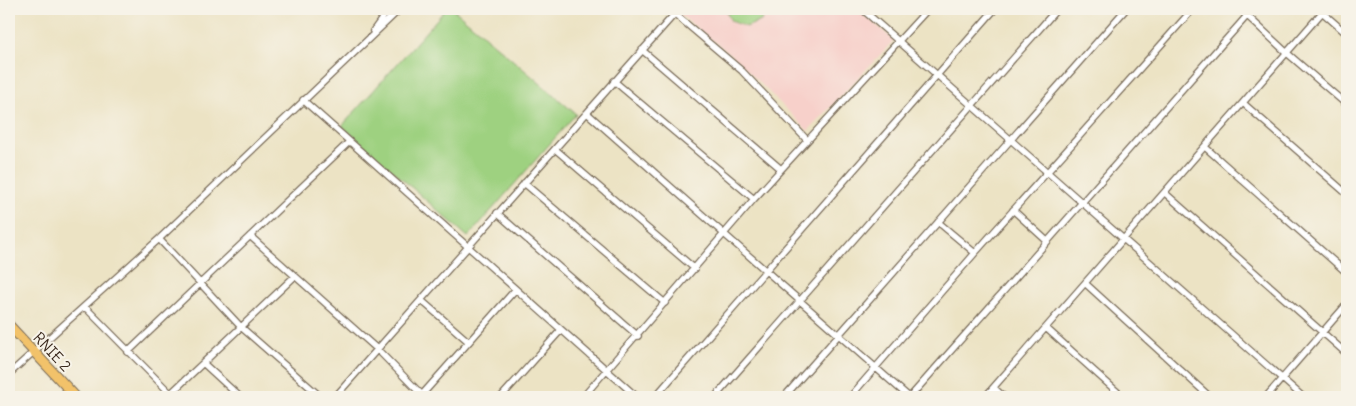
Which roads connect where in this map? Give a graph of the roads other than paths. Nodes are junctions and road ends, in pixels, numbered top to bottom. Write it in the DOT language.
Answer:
graph roads {
  1 [pos="389,9"];
  2 [pos="400,9"];
  3 [pos="669,9"];
  4 [pos="862,9"];
  5 [pos="928,9"];
  6 [pos="995,9"];
  7 [pos="1057,9"];
  8 [pos="1126,9"];
  9 [pos="1193,9"];
  10 [pos="1240,9"];
  11 [pos="1253,9"];
  12 [pos="1324,10"];
  13 [pos="676,11"];
  14 [pos="1247,15"];
  15 [pos="1347,34"];
  16 [pos="898,40"];
  17 [pos="365,43"];
  18 [pos="642,50"];
  19 [pos="1287,54"];
  20 [pos="937,74"];
  21 [pos="614,82"];
  22 [pos="303,100"];
  23 [pos="1243,104"];
  24 [pos="1347,104"];
  25 [pos="972,105"];
  26 [pos="587,113"];
  27 [pos="807,140"];
  28 [pos="1011,140"];
  29 [pos="349,142"];
  30 [pos="1205,147"];
  31 [pos="555,149"];
  32 [pos="781,169"];
  33 [pos="1047,171"];
  34 [pos="524,183"];
  35 [pos="1165,193"];
  36 [pos="1347,194"];
  37 [pos="754,199"];
  38 [pos="1083,202"];
  39 [pos="1013,210"];
  40 [pos="497,213"];
  41 [pos="938,222"];
  42 [pos="724,234"];
  43 [pos="250,236"];
  44 [pos="159,239"];
  45 [pos="1125,240"];
  46 [pos="1047,241"];
  47 [pos="467,248"];
  48 [pos="975,252"];
  49 [pos="695,269"];
  50 [pos="766,270"];
  51 [pos="1347,273"];
  52 [pos="295,276"];
  53 [pos="200,283"];
  54 [pos="1086,284"];
  55 [pos="515,290"];
  56 [pos="421,300"];
  57 [pos="800,301"];
  58 [pos="665,303"];
  59 [pos="1347,304"];
  60 [pos="85,308"];
  61 [pos="9,325"];
  62 [pos="241,328"];
  63 [pos="1046,328"];
  64 [pos="561,330"];
  65 [pos="1322,333"];
  66 [pos="839,335"];
  67 [pos="638,336"];
  68 [pos="469,342"];
  69 [pos="377,349"];
  70 [pos="128,352"];
  71 [pos="34,353"];
  72 [pos="1347,354"];
  73 [pos="204,363"];
  74 [pos="876,368"];
  75 [pos="607,371"];
  76 [pos="9,374"];
  77 [pos="1282,379"];
  78 [pos="994,388"];
  79 [pos="171,396"];
  80 [pos="421,396"];
  81 [pos="76,397"];
  82 [pos="240,397"];
  83 [pos="321,397"];
  84 [pos="335,397"];
  85 [pos="500,397"];
  86 [pos="583,397"];
  87 [pos="637,397"];
  88 [pos="655,397"];
  89 [pos="715,397"];
  90 [pos="784,397"];
  91 [pos="850,397"];
  92 [pos="910,397"];
  93 [pos="985,397"];
  94 [pos="1004,397"];
  95 [pos="1123,397"];
  96 [pos="1210,397"];
  97 [pos="1266,397"];
  98 [pos="1303,397"];
  1 -- 17 [label="street"];
  2 -- 17 [label="street"];
  3 -- 13 [label="street"];
  4 -- 16 [label="street"];
  5 -- 16 [label="street"];
  6 -- 20 [label="street"];
  7 -- 25 [label="street"];
  8 -- 28 [label="street"];
  9 -- 33 [label="street"];
  10 -- 14 [label="street"];
  11 -- 14 [label="street"];
  12 -- 15 [label="street"];
  12 -- 19 [label="street"];
  13 -- 18 [label="street"];
  13 -- 27 [label="street"];
  14 -- 19 [label="street"];
  14 -- 38 [label="street"];
  16 -- 20 [label="street"];
  16 -- 27 [label="street"];
  17 -- 22 [label="street"];
  18 -- 21 [label="street"];
  18 -- 32 [label="street"];
  19 -- 23 [label="street"];
  19 -- 24 [label="street"];
  20 -- 25 [label="street"];
  20 -- 50 [label="street"];
  21 -- 26 [label="street"];
  21 -- 37 [label="street"];
  22 -- 29 [label="street"];
  22 -- 44 [label="street"];
  23 -- 30 [label="street"];
  23 -- 36 [label="street"];
  25 -- 28 [label="street"];
  25 -- 57 [label="street"];
  26 -- 31 [label="street"];
  26 -- 42 [label="street"];
  27 -- 32 [label="street"];
  28 -- 33 [label="street"];
  28 -- 41 [label="street"];
  29 -- 43 [label="street"];
  29 -- 47 [label="street"];
  30 -- 35 [label="street"];
  30 -- 51 [label="street"];
  31 -- 34 [label="street"];
  31 -- 49 [label="street"];
  32 -- 37 [label="street"];
  33 -- 38 [label="street"];
  33 -- 39 [label="street"];
  34 -- 40 [label="street"];
  34 -- 58 [label="street"];
  35 -- 45 [label="street"];
  35 -- 65 [label="street"];
  37 -- 42 [label="street"];
  38 -- 45 [label="street"];
  38 -- 46 [label="street"];
  39 -- 46 [label="street"];
  39 -- 48 [label="street"];
  40 -- 47 [label="street"];
  40 -- 67 [label="street"];
  41 -- 48 [label="street"];
  41 -- 66 [label="street"];
  42 -- 49 [label="street"];
  42 -- 50 [label="street"];
  43 -- 52 [label="street"];
  43 -- 53 [label="street"];
  44 -- 53 [label="street"];
  44 -- 60 [label="street"];
  45 -- 54 [label="street"];
  45 -- 77 [label="street"];
  46 -- 92 [label="street"];
  47 -- 55 [label="street"];
  47 -- 56 [label="street"];
  48 -- 74 [label="street"];
  49 -- 58 [label="street"];
  50 -- 57 [label="street"];
  50 -- 88 [label="street"];
  52 -- 62 [label="street"];
  52 -- 69 [label="street"];
  53 -- 62 [label="street"];
  53 -- 70 [label="street"];
  54 -- 63 [label="street"];
  54 -- 96 [label="street"];
  55 -- 64 [label="street"];
  55 -- 68 [label="street"];
  56 -- 68 [label="street"];
  56 -- 69 [label="street"];
  57 -- 66 [label="street"];
  57 -- 89 [label="street"];
  58 -- 67 [label="street"];
  59 -- 65 [label="street"];
  60 -- 70 [label="street"];
  60 -- 71 [label="street"];
  61 -- 71 [label="main road, RNIE 2 / RNIE 2"];
  62 -- 73 [label="street"];
  62 -- 83 [label="street"];
  63 -- 78 [label="street"];
  63 -- 95 [label="street"];
  64 -- 75 [label="street"];
  64 -- 85 [label="street"];
  65 -- 72 [label="street"];
  65 -- 77 [label="street"];
  66 -- 74 [label="street"];
  66 -- 90 [label="street"];
  67 -- 75 [label="street"];
  68 -- 80 [label="street"];
  69 -- 80 [label="street"];
  69 -- 84 [label="street"];
  70 -- 79 [label="street"];
  71 -- 76 [label="street"];
  71 -- 81 [label="main road, RNIE 2 / RNIE 2"];
  73 -- 79 [label="street"];
  73 -- 82 [label="street"];
  74 -- 91 [label="street"];
  74 -- 92 [label="street"];
  75 -- 86 [label="street"];
  75 -- 87 [label="street"];
  77 -- 97 [label="street"];
  77 -- 98 [label="street"];
  78 -- 93 [label="street"];
  78 -- 94 [label="street"];
}
